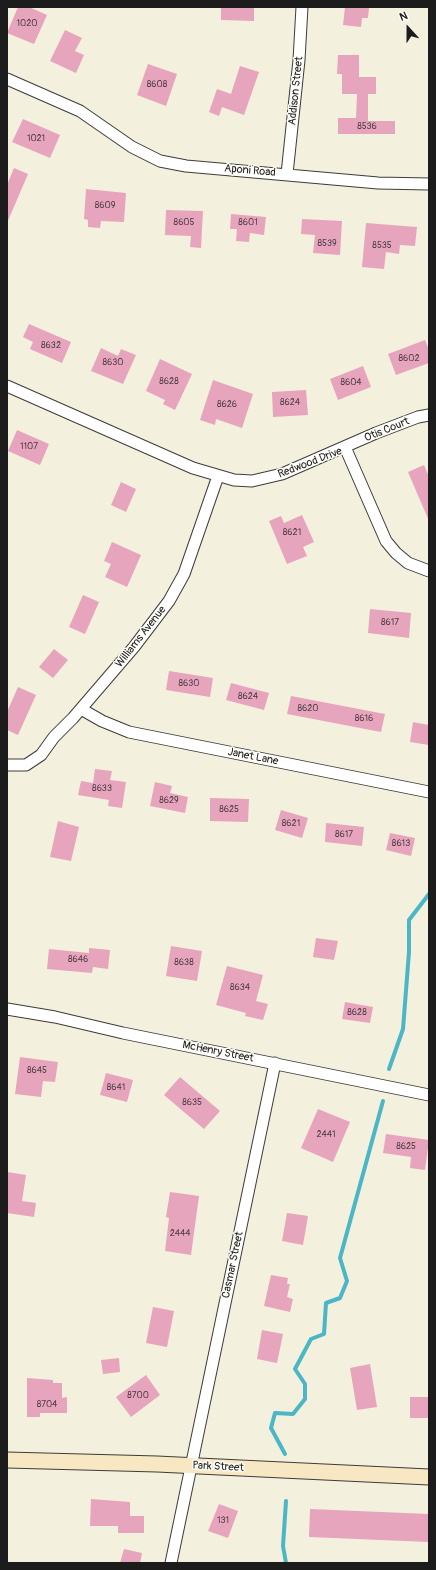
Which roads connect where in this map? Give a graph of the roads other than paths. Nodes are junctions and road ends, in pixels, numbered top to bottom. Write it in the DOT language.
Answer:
graph roads {
  1 [pos="302,7"];
  2 [pos="7,79"];
  3 [pos="288,174"];
  4 [pos="429,184"];
  5 [pos="7,386"];
  6 [pos="429,415"];
  7 [pos="345,447"];
  8 [pos="218,476"];
  9 [pos="429,571"];
  10 [pos="81,709"];
  11 [pos="7,765"];
  12 [pos="429,792"];
  13 [pos="7,1009"];
  14 [pos="275,1063"];
  15 [pos="429,1095"];
  16 [pos="7,1460"];
  17 [pos="191,1466"];
  18 [pos="429,1477"];
  19 [pos="171,1563"];
  1 -- 3 [label="street, Addison Street"];
  2 -- 3 [label="street, Aponi Road"];
  3 -- 4 [label="street, Aponi Road"];
  5 -- 8 [label="street, Redwood Drive"];
  6 -- 7 [label="street, Otis Court"];
  7 -- 8 [label="street, Redwood Drive"];
  7 -- 9 [label="street, Redwood Drive"];
  8 -- 10 [label="street, Williams Avenue"];
  10 -- 11 [label="street, Williams Avenue"];
  10 -- 12 [label="street, Janet Lane"];
  13 -- 14 [label="street, McHenry Street"];
  14 -- 15 [label="street, McHenry Street"];
  14 -- 17 [label="street, Casmar Street"];
  16 -- 17 [label="main road, Park Street"];
  17 -- 18 [label="main road, Park Street"];
  17 -- 19 [label="street, Casmar Street"];
}
